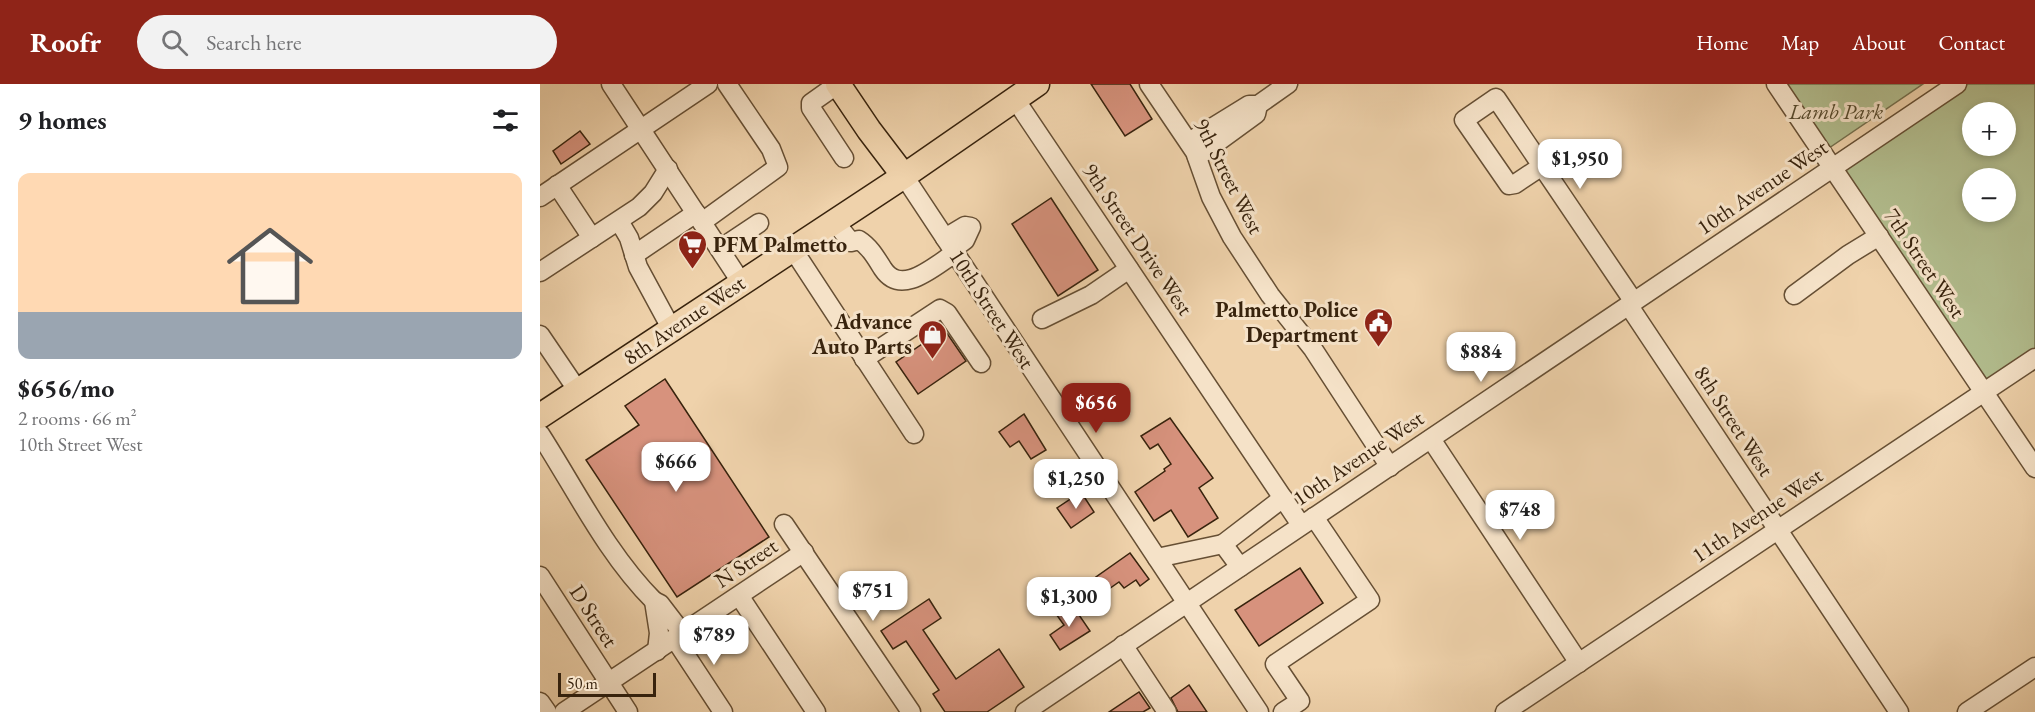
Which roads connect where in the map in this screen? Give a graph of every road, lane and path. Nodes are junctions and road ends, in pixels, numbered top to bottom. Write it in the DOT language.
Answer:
graph roads {
  1 [pos="611,84"];
  2 [pos="708,84"];
  3 [pos="727,84"];
  4 [pos="838,84"];
  5 [pos="854,84"];
  6 [pos="1037,84"];
  7 [pos="1149,84"];
  8 [pos="1288,84"];
  9 [pos="1776,84"];
  10 [pos="1957,84"];
  11 [pos="1015,99"];
  12 [pos="641,128"];
  13 [pos="1193,149"];
  14 [pos="844,158"];
  15 [pos="1542,166"];
  16 [pos="1833,168"];
  17 [pos="668,169"];
  18 [pos="904,176"];
  19 [pos="557,185"];
  20 [pos="540,197"];
  21 [pos="699,217"];
  22 [pos="619,221"];
  23 [pos="834,221"];
  24 [pos="759,223"];
  25 [pos="1879,236"];
  26 [pos="592,238"];
  27 [pos="951,247"];
  28 [pos="792,248"];
  29 [pos="720,249"];
  30 [pos="634,255"];
  31 [pos="1129,269"];
  32 [pos="540,272"];
  33 [pos="741,282"];
  34 [pos="1794,294"];
  35 [pos="1631,304"];
  36 [pos="1042,319"];
  37 [pos="671,328"];
  38 [pos="540,335"];
  39 [pos="2035,357"];
  40 [pos="864,358"];
  41 [pos="981,363"];
  42 [pos="578,391"];
  43 [pos="1983,392"];
  44 [pos="540,416"];
  45 [pos="540,434"];
  46 [pos="914,434"];
  47 [pos="1431,439"];
  48 [pos="1390,467"];
  49 [pos="2035,468"];
  50 [pos="1283,498"];
  51 [pos="1308,521"];
  52 [pos="784,524"];
  53 [pos="1777,531"];
  54 [pos="1223,544"];
  55 [pos="804,552"];
  56 [pos="1157,558"];
  57 [pos="1240,567"];
  58 [pos="540,576"];
  59 [pos="740,597"];
  60 [pos="654,601"];
  61 [pos="1187,603"];
  62 [pos="679,637"];
  63 [pos="1123,645"];
  64 [pos="657,651"];
  65 [pos="1579,663"];
  66 [pos="2035,667"];
  67 [pos="609,683"];
  68 [pos="540,702"];
  69 [pos="547,712"];
  70 [pos="564,712"];
  71 [pos="628,712"];
  72 [pos="723,712"];
  73 [pos="816,712"];
  74 [pos="911,712"];
  75 [pos="1025,712"];
  76 [pos="1167,712"];
  77 [pos="1259,712"];
  78 [pos="1283,712"];
  79 [pos="1505,712"];
  80 [pos="1899,712"];
  81 [pos="1967,712"];
  1 -- 12 [label="street"];
  2 -- 12 [label="street"];
  3 -- 21 [label="street"];
  4 -- 14 [label="street"];
  4 -- 18 [label="main road, 10th Street West"];
  5 -- 18 [label="main road, 10th Street West"];
  6 -- 11 [label="main road, 8th Avenue West"];
  7 -- 13 [label="street, 9th Street West"];
  8 -- 13 [label="street"];
  9 -- 16 [label="street, 7th Street West"];
  10 -- 16 [label="street, 10th Avenue West"];
  11 -- 18 [label="main road, 8th Avenue West"];
  11 -- 31 [label="street, 9th Street Drive West"];
  12 -- 17 [label="street"];
  12 -- 19 [label="street"];
  13 -- 48 [label="street, 9th Street West"];
  15 -- 15 [label="street, 8th Street West"];
  15 -- 35 [label="street, 8th Street West"];
  16 -- 25 [label="street, 7th Street West"];
  16 -- 35 [label="street, 10th Avenue West"];
  17 -- 21 [label="street"];
  17 -- 22 [label="street"];
  18 -- 23 [label="main road, 8th Avenue West"];
  18 -- 27 [label="street, 10th Street West"];
  19 -- 20 [label="street"];
  19 -- 26 [label="street"];
  21 -- 29 [label="street"];
  21 -- 30 [label="street"];
  22 -- 26 [label="street"];
  22 -- 30 [label="street"];
  23 -- 27 [label="street"];
  23 -- 28 [label="main road, 8th Avenue West"];
  24 -- 29 [label="street"];
  25 -- 34 [label="street"];
  25 -- 43 [label="street, 7th Street West"];
  26 -- 32 [label="street"];
  27 -- 56 [label="street, 10th Street West"];
  28 -- 33 [label="main road, 8th Avenue West"];
  28 -- 40 [label="street"];
  29 -- 33 [label="street"];
  30 -- 37 [label="street"];
  31 -- 36 [label="street"];
  31 -- 50 [label="street, 9th Street Drive West"];
  33 -- 37 [label="main road, 8th Avenue West"];
  35 -- 47 [label="street, 10th Avenue West"];
  35 -- 53 [label="street, 8th Street West"];
  37 -- 42 [label="main road, 8th Avenue West"];
  38 -- 42 [label="street"];
  39 -- 43 [label="street, 11th Avenue West"];
  40 -- 41 [label="street"];
  40 -- 46 [label="street"];
  42 -- 44 [label="main road, 8th Avenue West"];
  43 -- 49 [label="street, 7th Street West"];
  43 -- 53 [label="street, 11th Avenue West"];
  45 -- 60 [label="street"];
  47 -- 48 [label="street, 10th Avenue West"];
  47 -- 65 [label="street"];
  48 -- 51 [label="street, 10th Avenue West"];
  50 -- 51 [label="street, 9th Street Drive West"];
  50 -- 54 [label="street"];
  51 -- 57 [label="street, 10th Avenue West"];
  51 -- 78 [label="street, 9th Street Drive West"];
  52 -- 55 [label="street"];
  53 -- 65 [label="street, 11th Avenue West"];
  53 -- 80 [label="street, 8th Street West"];
  54 -- 56 [label="street"];
  54 -- 57 [label="street"];
  55 -- 59 [label="street, N Street"];
  55 -- 74 [label="street"];
  56 -- 61 [label="street, 10th Street West"];
  57 -- 61 [label="street, 10th Avenue West"];
  58 -- 67 [label="street, D Street"];
  59 -- 62 [label="street, N Street"];
  59 -- 73 [label="street"];
  60 -- 62 [label="street"];
  60 -- 64 [label="street"];
  61 -- 63 [label="street, 10th Avenue West"];
  61 -- 77 [label="street, 10th Street West"];
  62 -- 64 [label="street, N Street"];
  62 -- 72 [label="street"];
  63 -- 75 [label="street, 10th Avenue West"];
  63 -- 76 [label="street"];
  64 -- 67 [label="street, N Street"];
  65 -- 79 [label="street, 11th Avenue West"];
  66 -- 81 [label="street"];
  67 -- 70 [label="street, N Street"];
  67 -- 71 [label="street, D Street"];
  68 -- 69 [label="street"];
}
